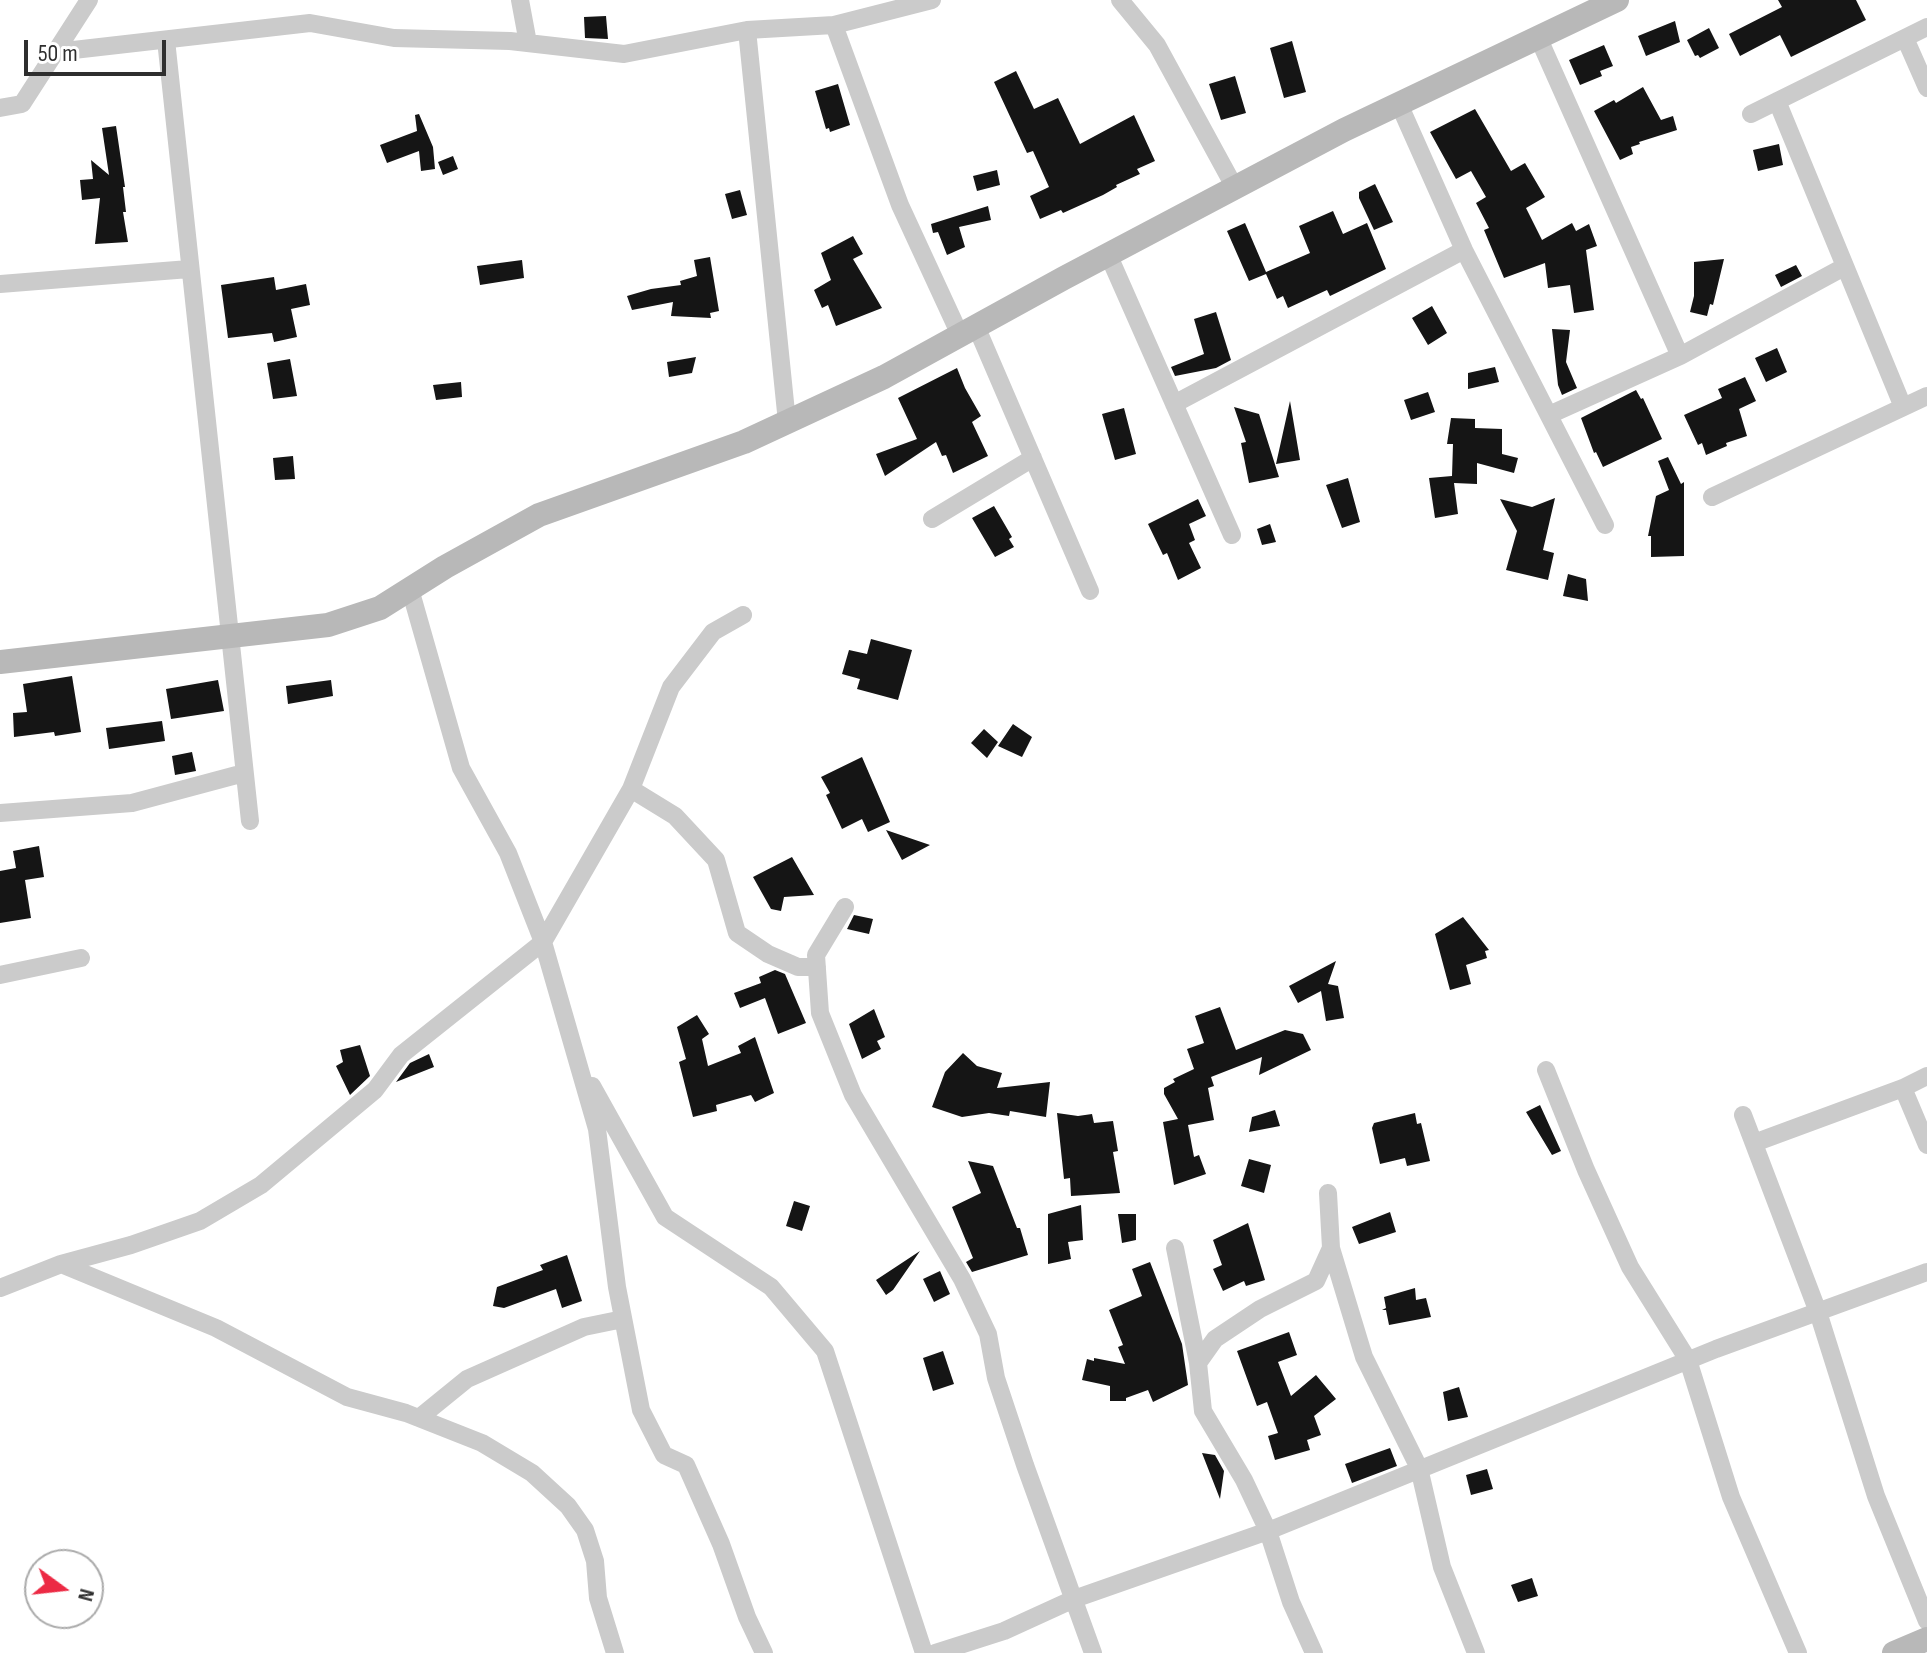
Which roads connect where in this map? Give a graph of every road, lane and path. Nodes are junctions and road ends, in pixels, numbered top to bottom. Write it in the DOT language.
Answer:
graph roads {
  1 [pos="89,0"];
  2 [pos="520,0"];
  3 [pos="932,0"];
  4 [pos="1120,0"];
  5 [pos="1617,0"];
  6 [pos="834,25"];
  7 [pos="1927,27"];
  8 [pos="747,30"];
  9 [pos="1905,38"];
  10 [pos="1539,39"];
  11 [pos="166,40"];
  12 [pos="528,43"];
  13 [pos="56,52"];
  14 [pos="1927,88"];
  15 [pos="1777,101"];
  16 [pos="1399,104"];
  17 [pos="0,108"];
  18 [pos="1751,114"];
  19 [pos="1235,188"];
  20 [pos="1464,250"];
  21 [pos="1108,254"];
  22 [pos="1844,267"];
  23 [pos="189,269"];
  24 [pos="0,284"];
  25 [pos="968,331"];
  26 [pos="1680,356"];
  27 [pos="1927,396"];
  28 [pos="1174,404"];
  29 [pos="1903,407"];
  30 [pos="1549,415"];
  31 [pos="787,422"];
  32 [pos="1033,458"];
  33 [pos="1712,497"];
  34 [pos="932,519"];
  35 [pos="1605,525"];
  36 [pos="1232,535"];
  37 [pos="410,589"];
  38 [pos="1090,591"];
  39 [pos="743,615"];
  40 [pos="228,637"];
  41 [pos="0,662"];
  42 [pos="244,773"];
  43 [pos="631,789"];
  44 [pos="0,813"];
  45 [pos="250,821"];
  46 [pos="845,907"];
  47 [pos="543,942"];
  48 [pos="81,958"];
  49 [pos="817,967"];
  50 [pos="0,975"];
  51 [pos="577,1059"];
  52 [pos="1546,1070"];
  53 [pos="1927,1076"];
  54 [pos="1903,1088"];
  55 [pos="1743,1115"];
  56 [pos="1754,1143"];
  57 [pos="1927,1145"];
  58 [pos="1328,1193"];
  59 [pos="1175,1248"];
  60 [pos="1331,1248"];
  61 [pos="61,1264"];
  62 [pos="1927,1272"];
  63 [pos="0,1288"];
  64 [pos="1818,1312"];
  65 [pos="623,1319"];
  66 [pos="1688,1360"];
  67 [pos="1198,1363"];
  68 [pos="419,1418"];
  69 [pos="1419,1468"];
  70 [pos="1268,1531"];
  71 [pos="1074,1599"];
  72 [pos="1927,1621"];
  73 [pos="1927,1639"];
  74 [pos="615,1653"];
  75 [pos="764,1653"];
  76 [pos="924,1653"];
  77 [pos="935,1653"];
  78 [pos="1093,1653"];
  79 [pos="1314,1653"];
  80 [pos="1476,1653"];
  81 [pos="1798,1653"];
  82 [pos="1894,1653"];
  1 -- 13 [label="street"];
  2 -- 12 [label="street"];
  3 -- 6 [label="street"];
  4 -- 19 [label="street"];
  5 -- 10 [label="street"];
  6 -- 8 [label="street"];
  6 -- 25 [label="street"];
  7 -- 9 [label="street"];
  8 -- 12 [label="street"];
  8 -- 31 [label="street"];
  9 -- 14 [label="street"];
  9 -- 15 [label="street"];
  10 -- 16 [label="street"];
  10 -- 26 [label="street"];
  11 -- 12 [label="street"];
  11 -- 13 [label="street"];
  11 -- 23 [label="street"];
  13 -- 17 [label="street"];
  15 -- 18 [label="street"];
  15 -- 22 [label="street"];
  16 -- 19 [label="street"];
  16 -- 20 [label="street"];
  19 -- 21 [label="street"];
  20 -- 28 [label="street"];
  20 -- 30 [label="street"];
  21 -- 25 [label="street"];
  21 -- 28 [label="street"];
  22 -- 26 [label="street"];
  22 -- 29 [label="street"];
  23 -- 24 [label="street"];
  23 -- 40 [label="street"];
  25 -- 31 [label="street"];
  25 -- 32 [label="street"];
  26 -- 30 [label="street"];
  27 -- 29 [label="street"];
  28 -- 36 [label="street"];
  29 -- 33 [label="street"];
  30 -- 35 [label="street"];
  31 -- 37 [label="street"];
  32 -- 34 [label="street"];
  32 -- 38 [label="street"];
  37 -- 40 [label="street"];
  37 -- 47 [label="street"];
  39 -- 43 [label="street"];
  40 -- 41 [label="street"];
  40 -- 42 [label="street"];
  42 -- 44 [label="street"];
  42 -- 45 [label="street"];
  43 -- 47 [label="street"];
  43 -- 49 [label="street"];
  46 -- 49 [label="street"];
  47 -- 51 [label="street"];
  47 -- 61 [label="street"];
  48 -- 50 [label="street"];
  49 -- 71 [label="street"];
  51 -- 65 [label="street"];
  51 -- 76 [label="street"];
  52 -- 66 [label="street"];
  53 -- 54 [label="street"];
  54 -- 56 [label="street"];
  54 -- 57 [label="street"];
  55 -- 56 [label="street"];
  56 -- 64 [label="street"];
  58 -- 60 [label="street"];
  59 -- 67 [label="street"];
  60 -- 67 [label="street"];
  60 -- 69 [label="street"];
  61 -- 63 [label="street"];
  61 -- 68 [label="street"];
  62 -- 64 [label="street"];
  64 -- 66 [label="street"];
  64 -- 72 [label="street"];
  65 -- 68 [label="street"];
  65 -- 75 [label="street"];
  66 -- 69 [label="street"];
  66 -- 81 [label="street"];
  67 -- 70 [label="street"];
  68 -- 74 [label="street"];
  69 -- 70 [label="street"];
  69 -- 80 [label="street"];
  70 -- 71 [label="street"];
  70 -- 79 [label="street"];
  71 -- 77 [label="street"];
  71 -- 78 [label="street"];
  73 -- 82 [label="street"];
}
